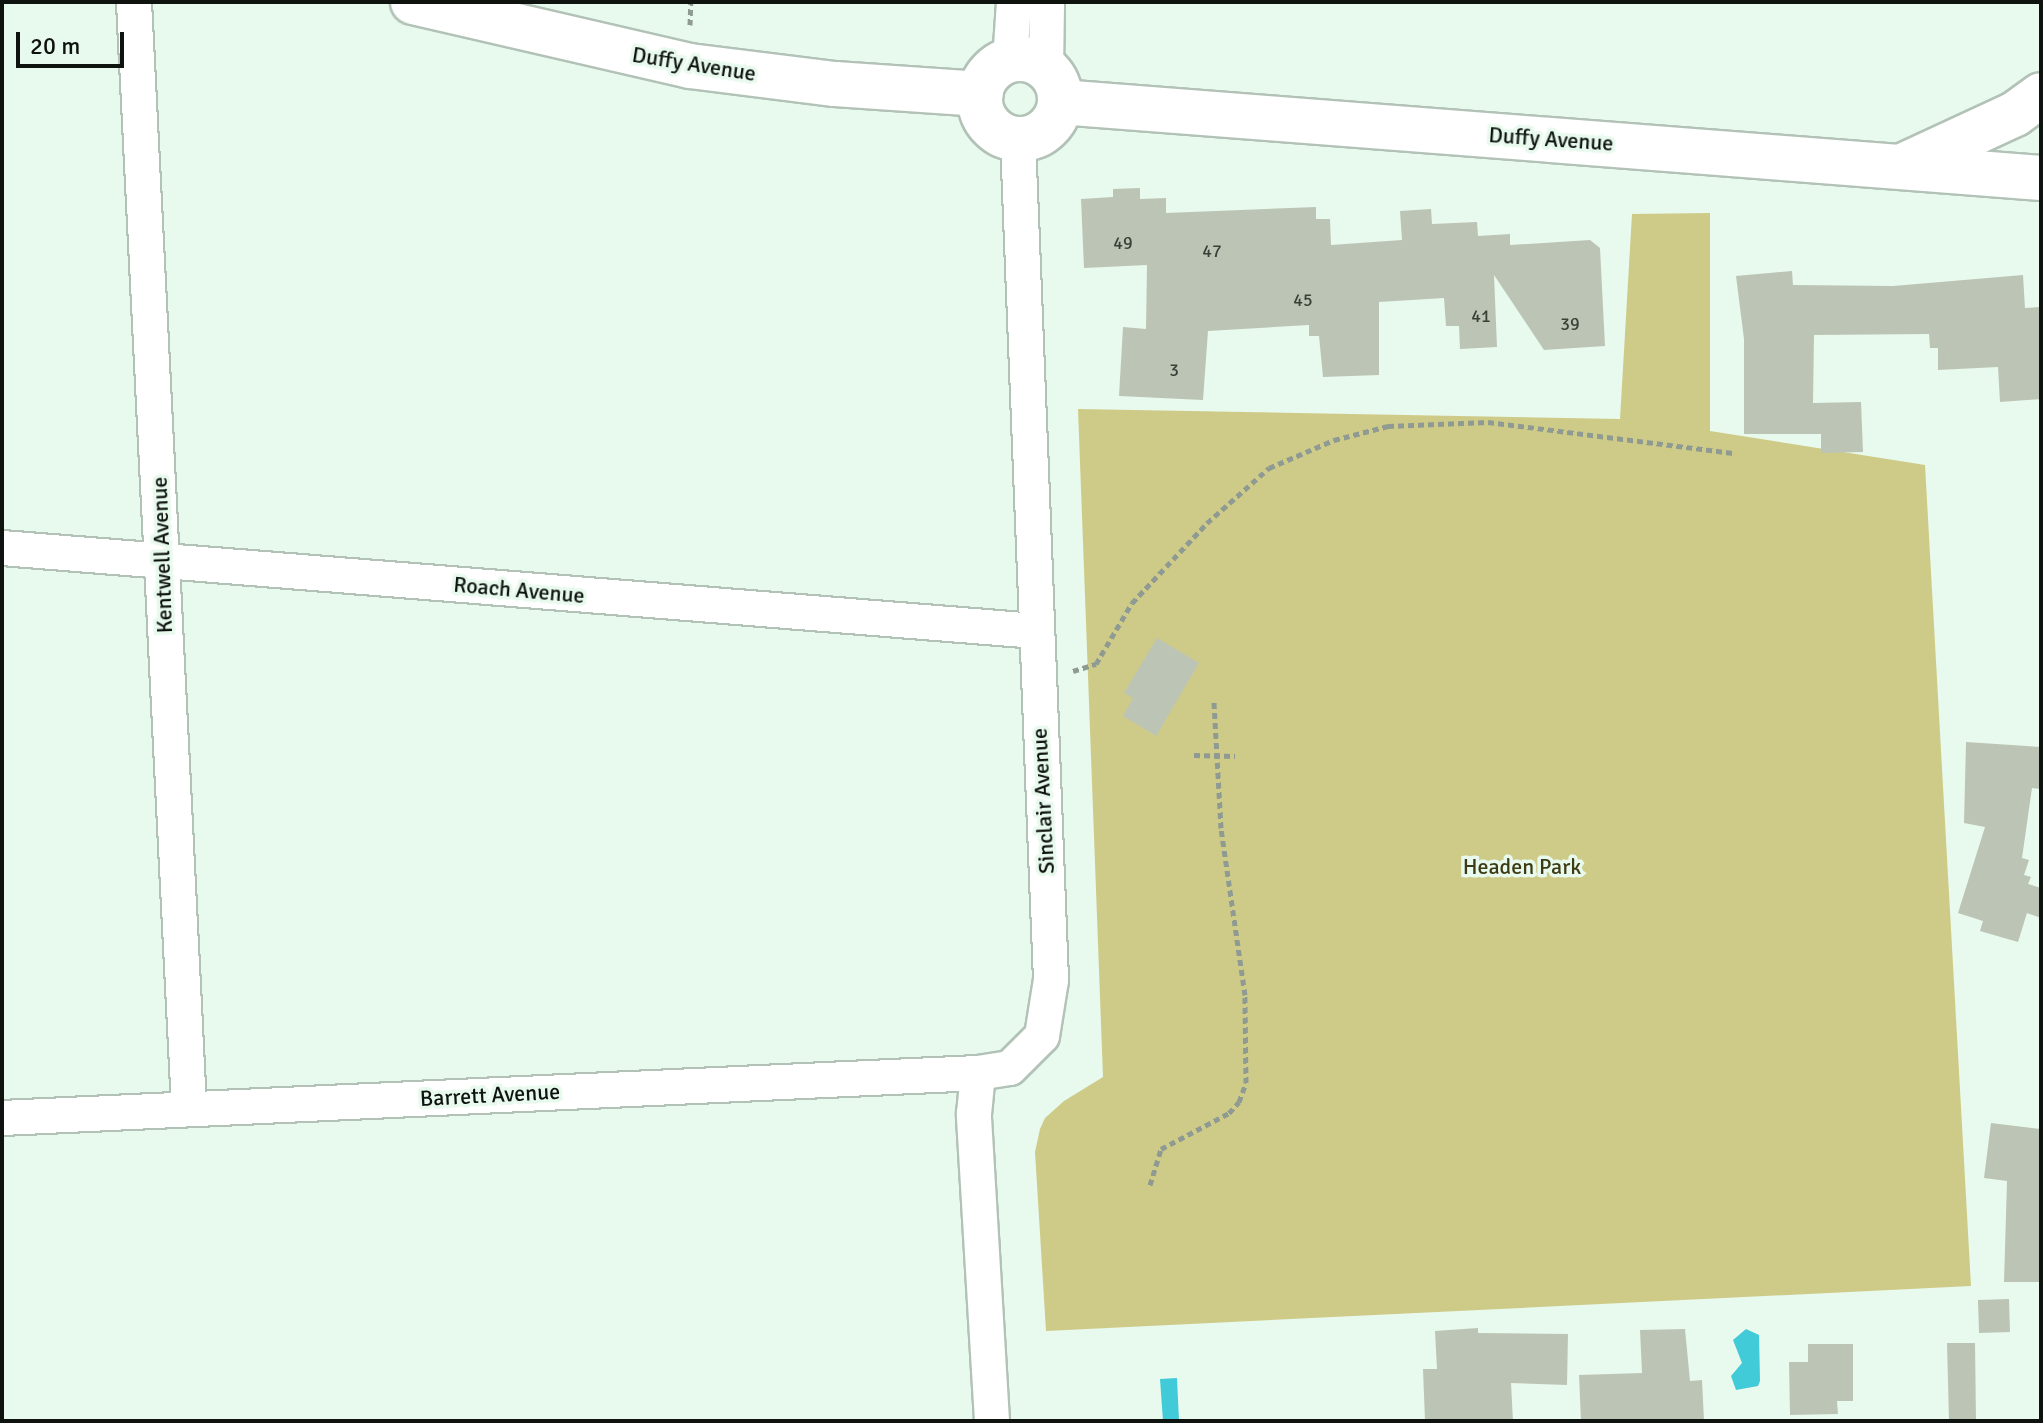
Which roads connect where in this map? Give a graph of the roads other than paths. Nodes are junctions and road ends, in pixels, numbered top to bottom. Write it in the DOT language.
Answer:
graph roads {
  1 [pos="134,2"];
  2 [pos="413,2"];
  3 [pos="1014,2"];
  4 [pos="1047,2"];
  5 [pos="1039,77"];
  6 [pos="981,94"];
  7 [pos="2041,95"];
  8 [pos="1018,139"];
  9 [pos="1901,167"];
  10 [pos="2041,178"];
  11 [pos="2,548"];
  12 [pos="163,561"];
  13 [pos="1036,631"];
  14 [pos="978,1073"];
  15 [pos="189,1108"];
  16 [pos="2,1118"];
  17 [pos="992,1421"];
  1 -- 12 [label="street, Kentwell Avenue"];
  2 -- 6 [label="main road, Duffy Avenue"];
  3 -- 5 [label="street"];
  4 -- 5 [label="street"];
  5 -- 6 [label="main road"];
  5 -- 8 [label="main road"];
  5 -- 9 [label="main road, Duffy Avenue"];
  6 -- 8 [label="main road"];
  7 -- 9 [label="main road"];
  8 -- 13 [label="street, Sinclair Avenue"];
  9 -- 10 [label="main road, Duffy Avenue"];
  11 -- 12 [label="street, Roach Avenue"];
  12 -- 13 [label="street, Roach Avenue"];
  12 -- 15 [label="street, Kentwell Avenue"];
  13 -- 14 [label="street, Sinclair Avenue"];
  14 -- 15 [label="street, Barrett Avenue"];
  14 -- 17 [label="street"];
  15 -- 16 [label="street, Barrett Avenue"];
}
